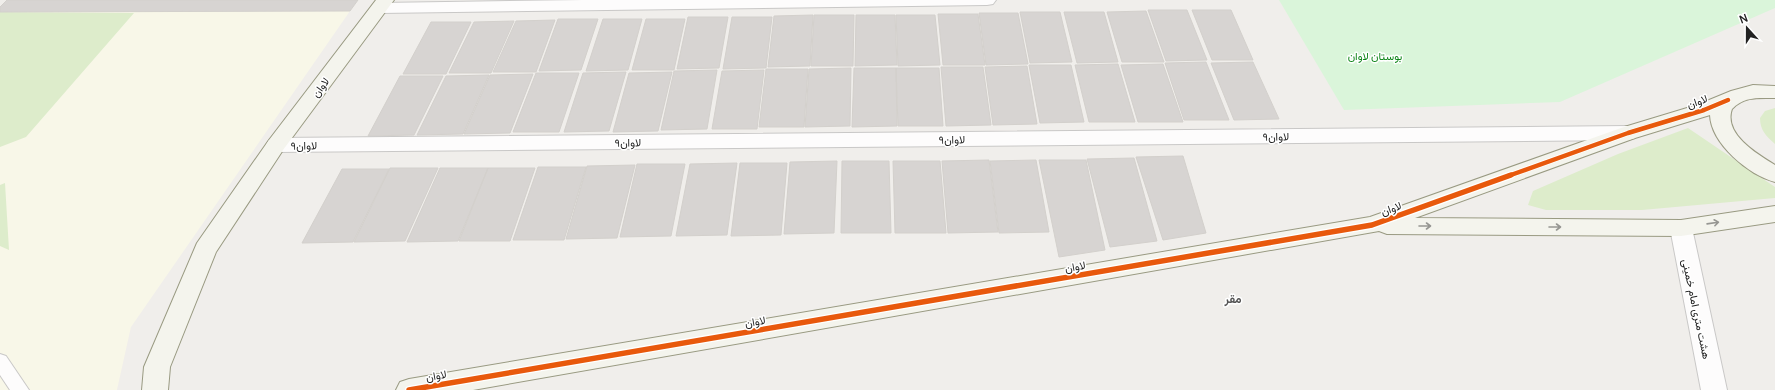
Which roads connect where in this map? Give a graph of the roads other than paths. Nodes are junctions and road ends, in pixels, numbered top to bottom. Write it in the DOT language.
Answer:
graph roads {
  1 [pos="987,0"];
  2 [pos="383,4"];
  3 [pos="1775,79"];
  4 [pos="1751,92"];
  5 [pos="1775,92"];
  6 [pos="1728,100"];
  7 [pos="1628,133"];
  8 [pos="276,146"];
  9 [pos="1775,175"];
  10 [pos="1775,214"];
  11 [pos="1372,225"];
  12 [pos="1680,228"];
  13 [pos="0,361"];
  14 [pos="20,390"];
  15 [pos="155,390"];
  16 [pos="409,390"];
  17 [pos="1714,390"];
  1 -- 2 [label="street"];
  2 -- 8 [label="street, لاوان"];
  3 -- 4 [label="street"];
  4 -- 5 [label="street"];
  4 -- 6 [label="street, لاوان"];
  6 -- 7 [label="street, لاوان"];
  6 -- 9 [label="street"];
  7 -- 8 [label="street, ۹لاوان"];
  7 -- 11 [label="street, لاوان"];
  8 -- 15 [label="street, لاوان"];
  12 -- 10 [label="street, one-way"];
  11 -- 12 [label="street, one-way"];
  11 -- 16 [label="street, لاوان"];
  12 -- 17 [label="street, هشت متری امام خمینی"];
  13 -- 14 [label="lane"];
}
